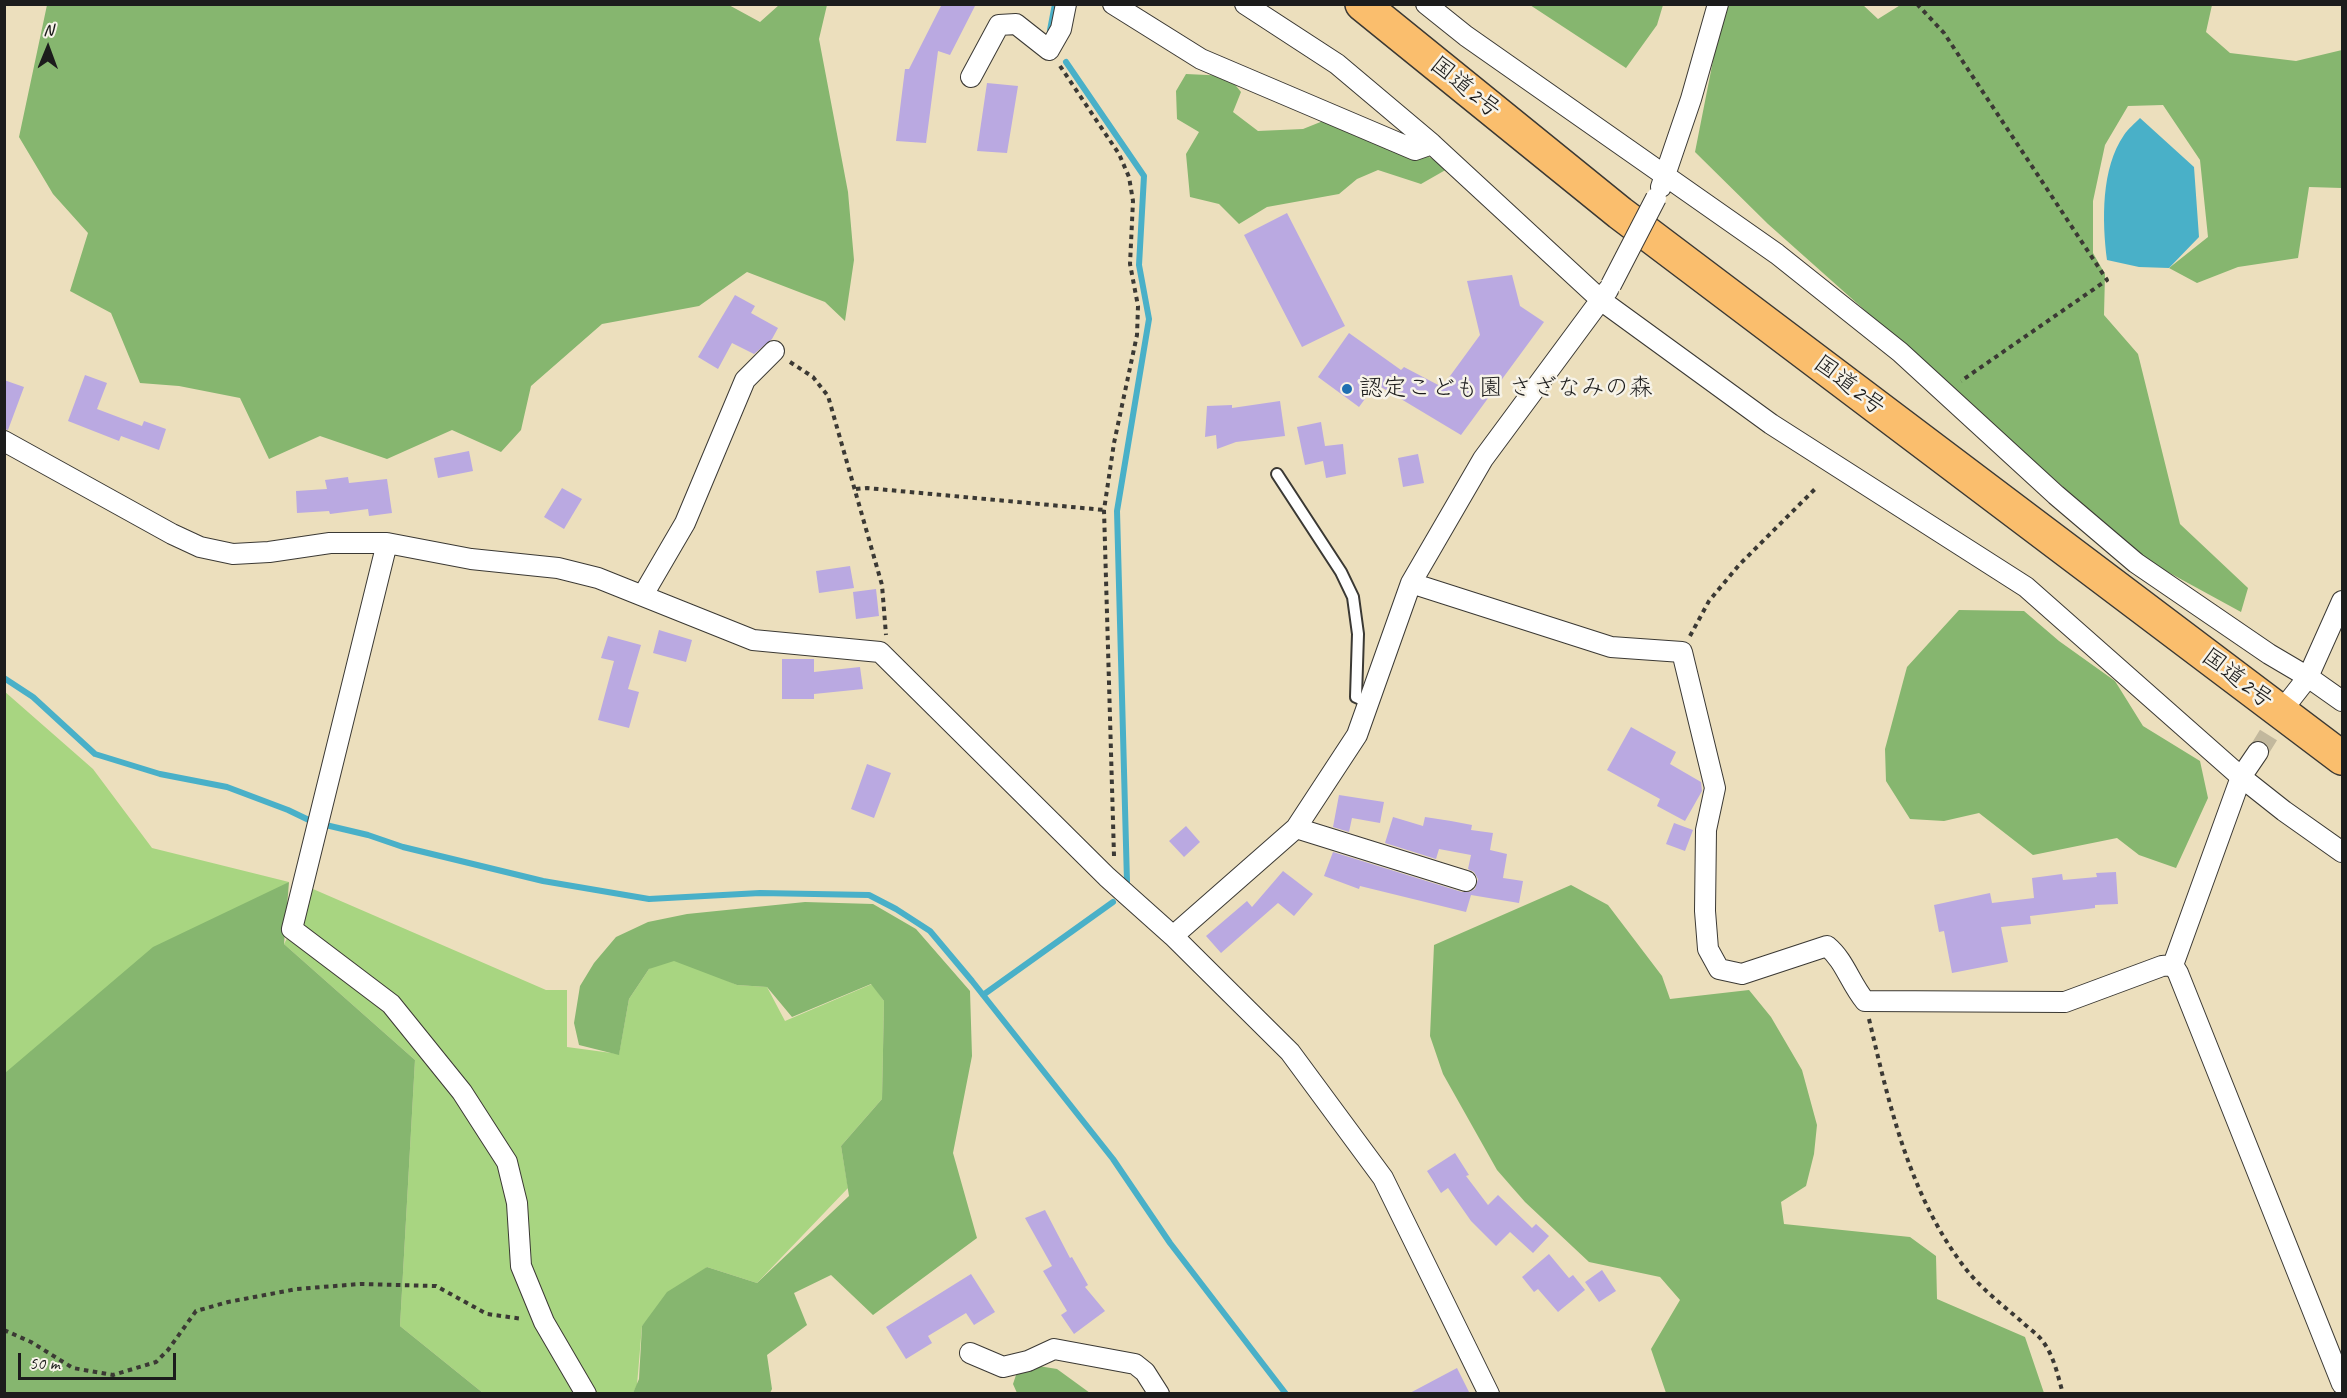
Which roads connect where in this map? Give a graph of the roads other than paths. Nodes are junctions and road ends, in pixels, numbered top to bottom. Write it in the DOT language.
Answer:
graph roads {
  1 [pos="1066,4"];
  2 [pos="1113,4"];
  3 [pos="1245,4"];
  4 [pos="1362,4"];
  5 [pos="1426,4"];
  6 [pos="1718,4"];
  7 [pos="971,77"];
  8 [pos="1432,144"];
  9 [pos="1665,177"];
  10 [pos="1606,293"];
  11 [pos="774,351"];
  12 [pos="4,441"];
  13 [pos="1277,474"];
  14 [pos="387,543"];
  15 [pos="1411,583"];
  16 [pos="643,594"];
  17 [pos="2343,601"];
  18 [pos="2308,676"];
  19 [pos="2290,700"];
  20 [pos="2343,700"];
  21 [pos="1367,702"];
  22 [pos="2258,752"];
  23 [pos="2343,758"];
  24 [pos="2241,777"];
  25 [pos="1296,828"];
  26 [pos="2343,852"];
  27 [pos="1466,881"];
  28 [pos="1173,936"];
  29 [pos="2173,964"];
  30 [pos="970,1353"];
  31 [pos="2343,1384"];
  32 [pos="586,1394"];
  33 [pos="1159,1394"];
  34 [pos="1490,1394"];
  1 -- 7 [label="street"];
  2 -- 8 [label="street"];
  3 -- 8 [label="street"];
  4 -- 23 [label="highway, 国道2号"];
  5 -- 9 [label="street"];
  6 -- 9 [label="street"];
  8 -- 10 [label="street"];
  9 -- 10 [label="street, bridge"];
  9 -- 18 [label="street"];
  10 -- 15 [label="street"];
  10 -- 24 [label="street"];
  11 -- 16 [label="street"];
  12 -- 14 [label="street"];
  13 -- 21 [label="lane"];
  14 -- 16 [label="street"];
  14 -- 32 [label="street"];
  15 -- 21 [label="street"];
  15 -- 29 [label="street"];
  16 -- 28 [label="street"];
  17 -- 18 [label="street"];
  18 -- 19 [label="street"];
  18 -- 20 [label="street"];
  21 -- 25 [label="street"];
  22 -- 24 [label="street"];
  24 -- 26 [label="street"];
  24 -- 29 [label="street"];
  25 -- 27 [label="street"];
  25 -- 28 [label="street"];
  28 -- 34 [label="street"];
  29 -- 31 [label="street"];
  30 -- 33 [label="street"];
}
